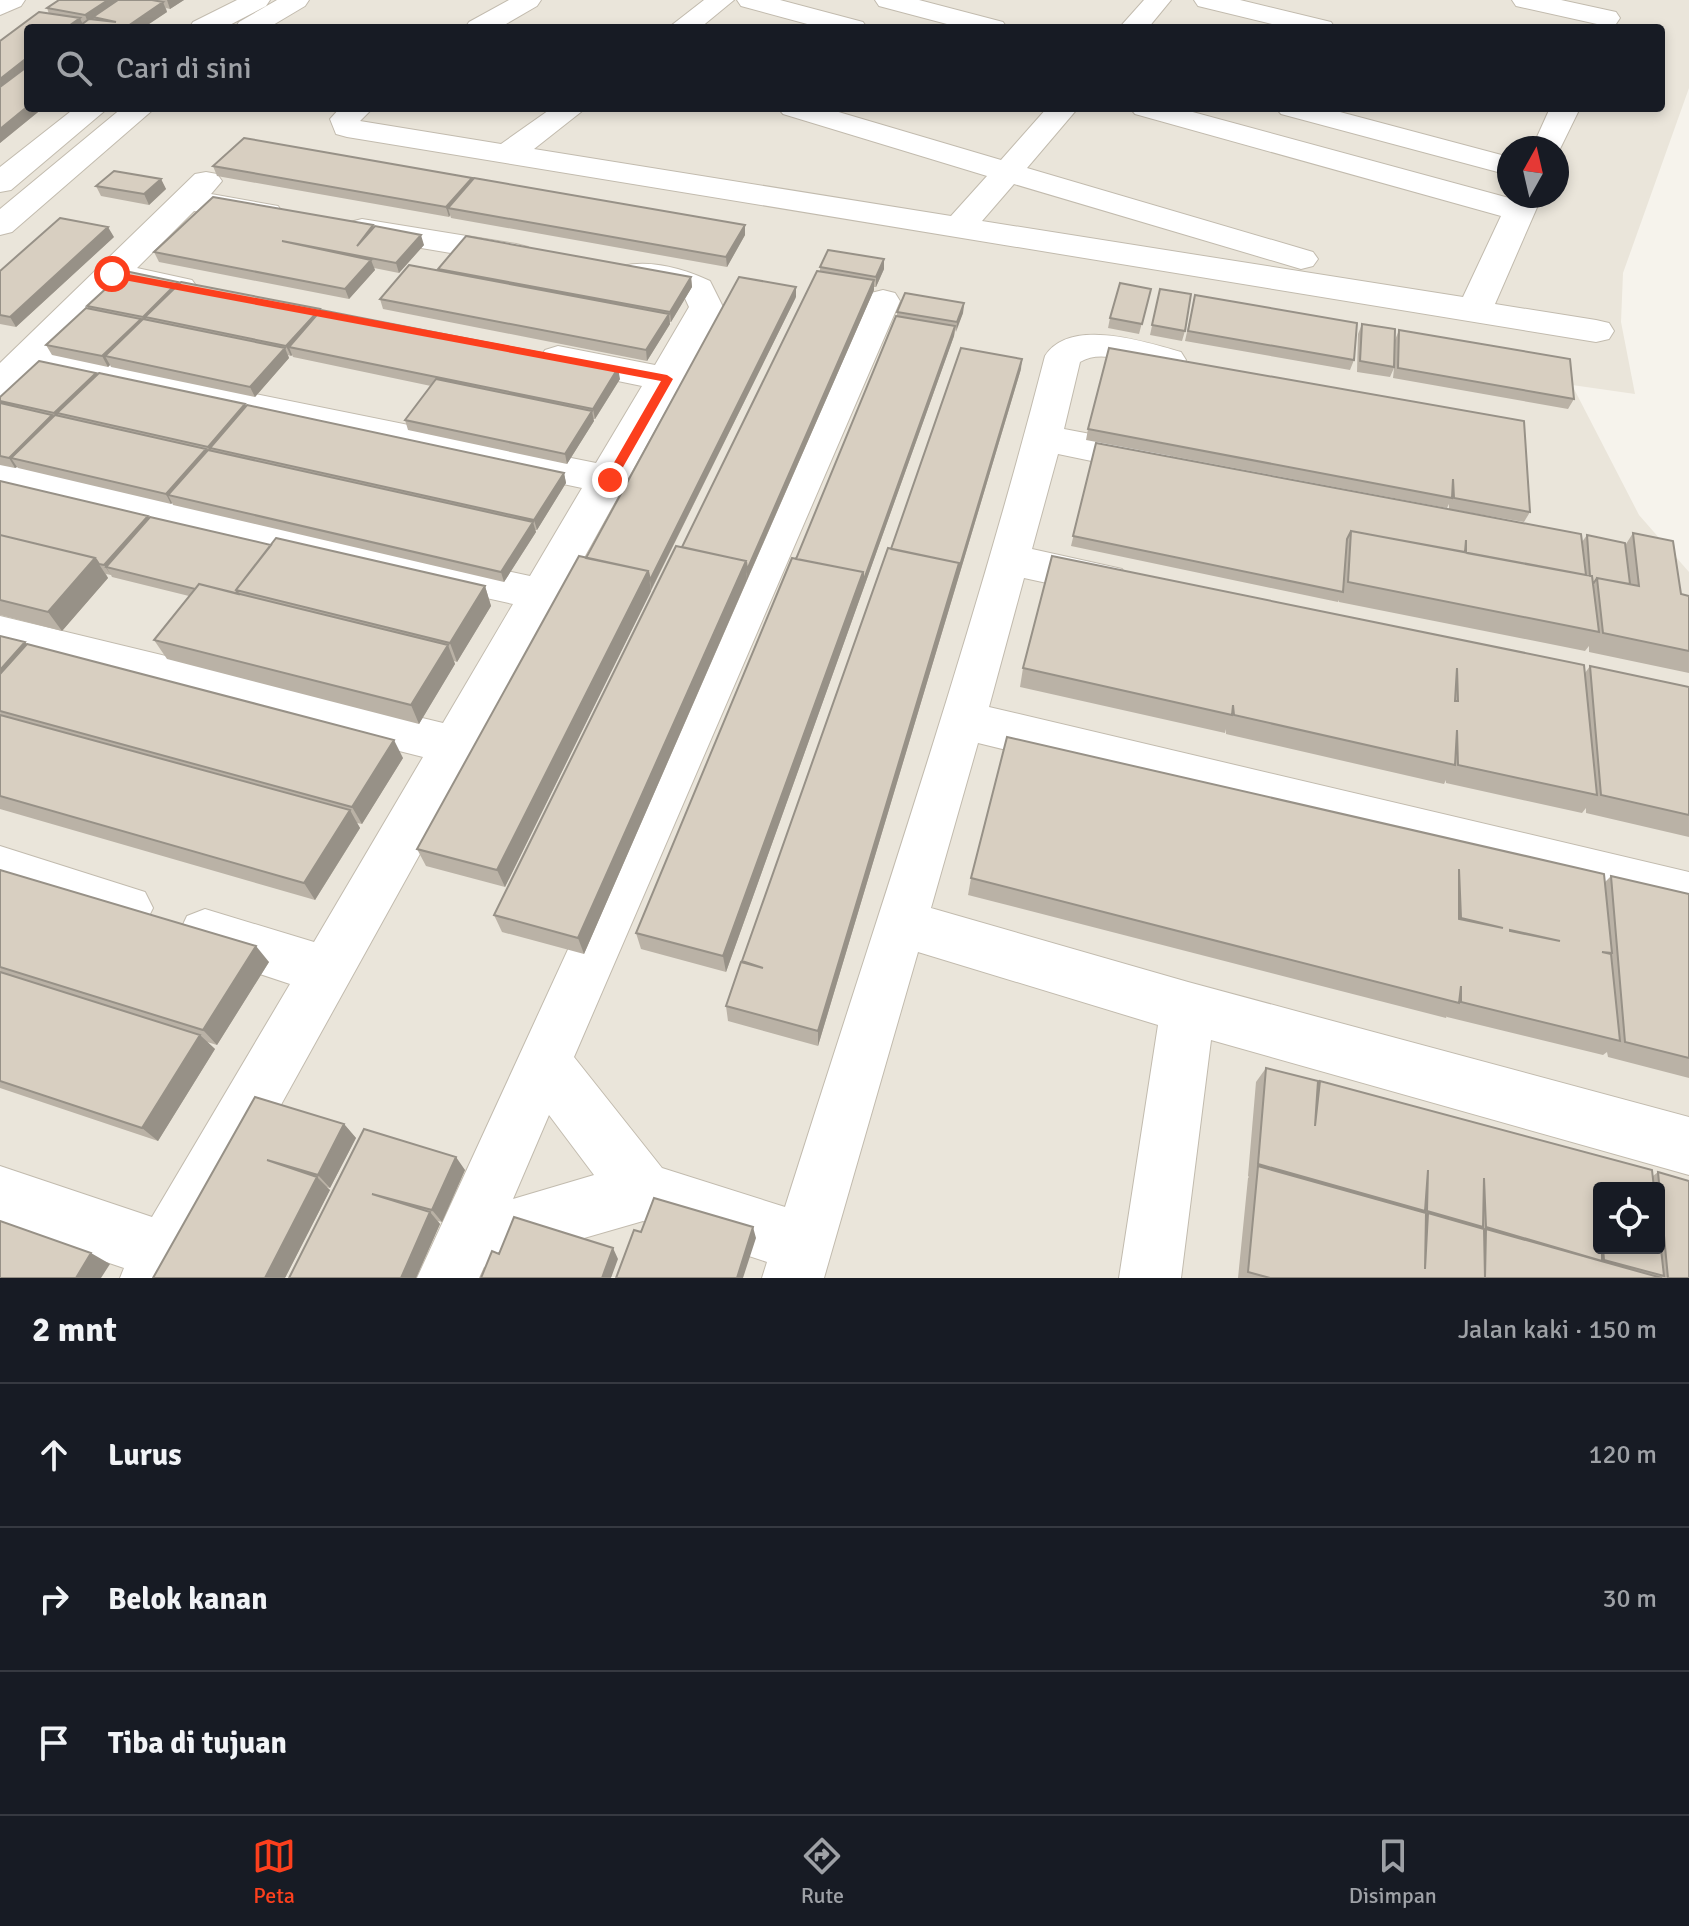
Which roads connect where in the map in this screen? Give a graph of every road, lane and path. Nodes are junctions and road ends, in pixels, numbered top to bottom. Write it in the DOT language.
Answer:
graph roads {
  1 [pos="12,0"];
  2 [pos="257,0"];
  3 [pos="296,0"];
  4 [pos="528,0"];
  5 [pos="721,0"];
  6 [pos="750,0"];
  7 [pos="888,0"];
  8 [pos="1158,0"];
  9 [pos="1207,0"];
  10 [pos="1525,0"];
  11 [pos="0,7"];
  12 [pos="1607,15"];
  13 [pos="211,24"];
  14 [pos="256,24"];
  15 [pos="486,24"];
  16 [pos="688,24"];
  17 [pos="838,24"];
  18 [pos="978,24"];
  19 [pos="1137,24"];
  20 [pos="1305,24"];
  21 [pos="88,112"];
  22 [pos="135,112"];
  23 [pos="353,112"];
  24 [pos="565,112"];
  25 [pos="806,112"];
  26 [pos="1060,112"];
  27 [pos="1161,112"];
  28 [pos="1306,112"];
  29 [pos="1563,112"];
  30 [pos="1552,136"];
  31 [pos="507,154"];
  32 [pos="1497,163"];
  33 [pos="218,168"];
  34 [pos="1007,172"];
  35 [pos="0,183"];
  36 [pos="1497,197"];
  37 [pos="187,200"];
  38 [pos="1520,208"];
  39 [pos="0,225"];
  40 [pos="958,228"];
  41 [pos="544,258"];
  42 [pos="606,268"];
  43 [pos="112,274"];
  44 [pos="220,295"];
  45 [pos="883,301"];
  46 [pos="1474,311"];
  47 [pos="1596,331"];
  48 [pos="528,353"];
  49 [pos="27,359"];
  50 [pos="1213,369"];
  51 [pos="667,379"];
  52 [pos="0,384"];
  53 [pos="1043,438"];
  54 [pos="1183,465"];
  55 [pos="0,476"];
  56 [pos="610,480"];
  57 [pos="1008,559"];
  58 [pos="1148,588"];
  59 [pos="544,595"];
  60 [pos="0,633"];
  61 [pos="962,720"];
  62 [pos="457,746"];
  63 [pos="0,868"];
  64 [pos="1689,895"];
  65 [pos="902,923"];
  66 [pos="328,971"];
  67 [pos="1188,1008"];
  68 [pos="543,1062"];
  69 [pos="1689,1146"];
  70 [pos="643,1191"];
  71 [pos="0,1196"];
  72 [pos="798,1260"];
  73 [pos="456,1261"];
  74 [pos="158,1265"];
  75 [pos="1150,1278"];
  1 -- 11 [label="street"];
  2 -- 13 [label="street"];
  3 -- 14 [label="street"];
  4 -- 15 [label="street"];
  5 -- 16 [label="street"];
  6 -- 17 [label="street"];
  7 -- 18 [label="street"];
  8 -- 19 [label="street"];
  9 -- 20 [label="street"];
  10 -- 12 [label="street"];
  21 -- 35 [label="street"];
  22 -- 39 [label="street"];
  23 -- 31 [label="street"];
  24 -- 31 [label="street"];
  25 -- 34 [label="street"];
  26 -- 34 [label="street"];
  27 -- 36 [label="street"];
  28 -- 32 [label="street"];
  29 -- 30 [label="street"];
  31 -- 40 [label="street"];
  33 -- 37 [label="street"];
  34 -- 40 [label="street"];
  34 -- 46 [label="street"];
  37 -- 41 [label="street"];
  37 -- 43 [label="street"];
  38 -- 46 [label="street"];
  40 -- 46 [label="street"];
  42 -- 51 [label="street"];
  43 -- 44 [label="street"];
  43 -- 49 [label="street"];
  45 -- 68 [label="street"];
  46 -- 47 [label="street"];
  48 -- 51 [label="street"];
  49 -- 52 [label="street"];
  49 -- 56 [label="street"];
  50 -- 53 [label="street"];
  51 -- 56 [label="street"];
  53 -- 54 [label="street"];
  53 -- 57 [label="street"];
  55 -- 59 [label="street"];
  56 -- 59 [label="street"];
  57 -- 58 [label="street"];
  57 -- 61 [label="street"];
  59 -- 62 [label="street"];
  60 -- 62 [label="street"];
  61 -- 64 [label="street"];
  61 -- 65 [label="street"];
  62 -- 66 [label="street"];
  63 -- 66 [label="street"];
  65 -- 67 [label="street"];
  65 -- 72 [label="street"];
  66 -- 74 [label="street"];
  67 -- 69 [label="street"];
  67 -- 75 [label="street"];
  68 -- 70 [label="street"];
  68 -- 73 [label="street"];
  70 -- 72 [label="street"];
  70 -- 73 [label="street"];
  71 -- 74 [label="street"];
}
